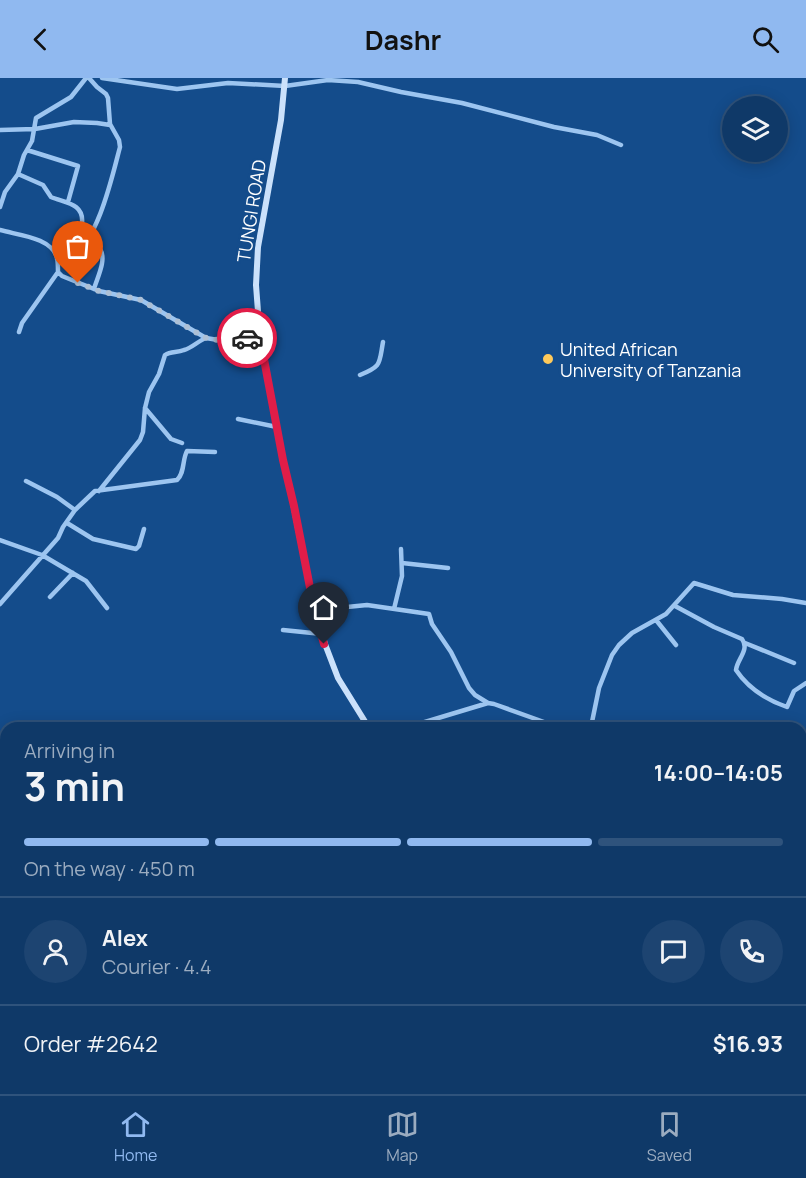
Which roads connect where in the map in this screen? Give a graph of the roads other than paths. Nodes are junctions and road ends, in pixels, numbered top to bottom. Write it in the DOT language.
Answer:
graph roads {
  1 [pos="88,78"];
  2 [pos="102,78"];
  3 [pos="285,78"];
  4 [pos="366,78"];
  5 [pos="368,85"];
  6 [pos="285,86"];
  7 [pos="36,120"];
  8 [pos="110,125"];
  9 [pos="35,129"];
  10 [pos="0,130"];
  11 [pos="23,130"];
  12 [pos="621,144"];
  13 [pos="27,150"];
  14 [pos="18,174"];
  15 [pos="68,202"];
  16 [pos="0,207"];
  17 [pos="0,230"];
  18 [pos="87,241"];
  19 [pos="57,259"];
  20 [pos="58,272"];
  21 [pos="94,289"];
  22 [pos="19,332"];
  23 [pos="206,338"];
  24 [pos="260,338"];
  25 [pos="383,342"];
  26 [pos="360,375"];
  27 [pos="145,408"];
  28 [pos="238,419"];
  29 [pos="277,427"];
  30 [pos="182,443"];
  31 [pos="215,452"];
  32 [pos="26,481"];
  33 [pos="99,491"];
  34 [pos="75,510"];
  35 [pos="67,523"];
  36 [pos="144,529"];
  37 [pos="0,540"];
  38 [pos="401,549"];
  39 [pos="42,555"];
  40 [pos="402,563"];
  41 [pos="448,568"];
  42 [pos="73,573"];
  43 [pos="50,597"];
  44 [pos="806,603"];
  45 [pos="0,604"];
  46 [pos="675,606"];
  47 [pos="107,608"];
  48 [pos="314,608"];
  49 [pos="393,609"];
  50 [pos="656,620"];
  51 [pos="283,630"];
  52 [pos="322,634"];
  53 [pos="745,643"];
  54 [pos="676,645"];
  55 [pos="795,663"];
  56 [pos="806,683"];
  57 [pos="488,703"];
  58 [pos="365,722"];
  59 [pos="425,722"];
  60 [pos="541,722"];
  61 [pos="592,722"];
  1 -- 7 [label="street"];
  1 -- 8 [label="street"];
  2 -- 6 [label="street"];
  3 -- 6 [label="main road, TUNGI ROAD"];
  4 -- 5 [label="street"];
  5 -- 6 [label="street"];
  5 -- 12 [label="street"];
  6 -- 24 [label="main road, TUNGI ROAD"];
  7 -- 9 [label="street"];
  7 -- 11 [label="street"];
  8 -- 9 [label="street"];
  8 -- 18 [label="street"];
  9 -- 11 [label="street"];
  9 -- 13 [label="street"];
  10 -- 11 [label="street"];
  13 -- 14 [label="street"];
  13 -- 15 [label="street"];
  14 -- 15 [label="street"];
  14 -- 16 [label="street"];
  15 -- 18 [label="street"];
  17 -- 19 [label="street"];
  18 -- 19 [label="street"];
  18 -- 21 [label="street"];
  19 -- 20 [label="street"];
  20 -- 21 [label="street"];
  20 -- 22 [label="street"];
  21 -- 23 [label="street"];
  23 -- 24 [label="street"];
  23 -- 27 [label="street"];
  24 -- 29 [label="main road, TUNGI ROAD"];
  25 -- 26 [label="street"];
  27 -- 30 [label="street"];
  27 -- 33 [label="street"];
  28 -- 29 [label="street"];
  29 -- 48 [label="main road, TUNGI ROAD"];
  31 -- 33 [label="street"];
  32 -- 34 [label="street"];
  33 -- 34 [label="street"];
  34 -- 35 [label="street"];
  35 -- 36 [label="street"];
  35 -- 39 [label="street"];
  37 -- 39 [label="street"];
  38 -- 40 [label="street"];
  39 -- 42 [label="street"];
  39 -- 45 [label="street"];
  40 -- 41 [label="street"];
  40 -- 49 [label="street"];
  42 -- 43 [label="street"];
  42 -- 47 [label="street"];
  44 -- 46 [label="street"];
  46 -- 50 [label="street"];
  46 -- 53 [label="street"];
  48 -- 49 [label="street"];
  48 -- 52 [label="main road, TUNGI ROAD"];
  49 -- 57 [label="street"];
  50 -- 54 [label="street"];
  50 -- 61 [label="street"];
  51 -- 52 [label="street"];
  52 -- 58 [label="main road, TUNGI ROAD"];
  53 -- 55 [label="street"];
  53 -- 56 [label="street"];
  57 -- 59 [label="street"];
  57 -- 60 [label="street"];
}
